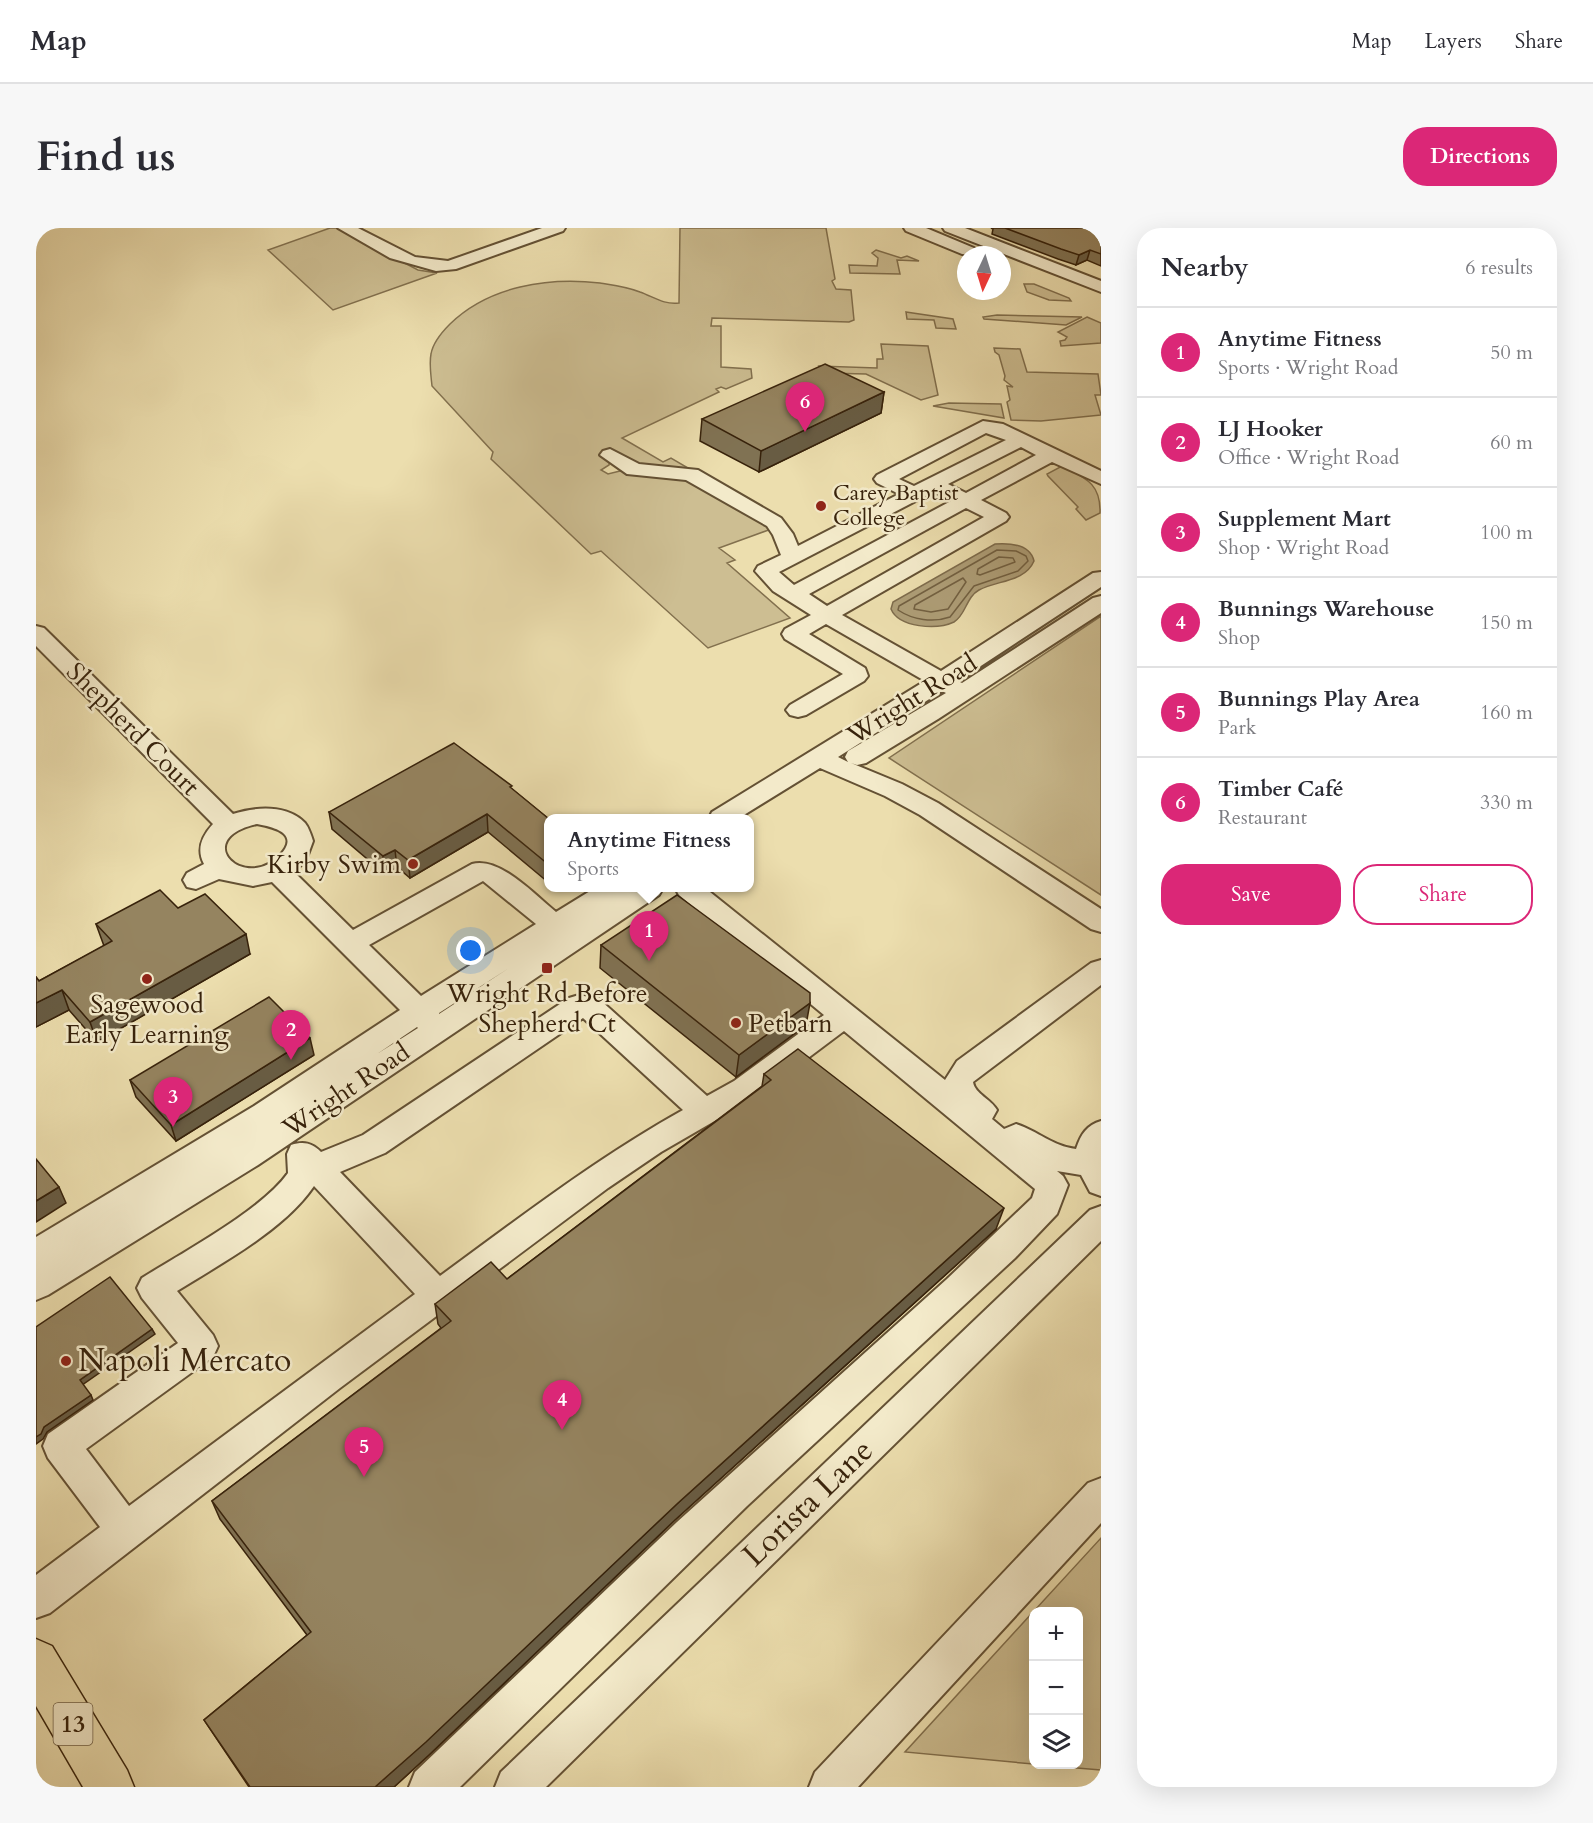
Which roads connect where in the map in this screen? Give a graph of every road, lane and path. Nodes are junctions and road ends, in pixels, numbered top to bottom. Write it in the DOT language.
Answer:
graph roads {
  1 [pos="346,228"];
  2 [pos="912,228"];
  3 [pos="548,229"];
  4 [pos="958,229"];
  5 [pos="957,246"];
  6 [pos="1011,269"];
  7 [pos="1101,272"];
  8 [pos="1084,281"];
  9 [pos="1101,287"];
  10 [pos="1101,305"];
  11 [pos="1021,440"];
  12 [pos="1050,454"];
  13 [pos="614,464"];
  14 [pos="1098,480"];
  15 [pos="923,489"];
  16 [pos="965,501"];
  17 [pos="792,557"];
  18 [pos="1101,578"];
  19 [pos="793,594"];
  20 [pos="1101,603"];
  21 [pos="826,615"];
  22 [pos="36,633"];
  23 [pos="941,681"];
  24 [pos="963,693"];
  25 [pos="798,710"];
  26 [pos="839,757"];
  27 [pos="731,814"];
  28 [pos="754,820"];
  29 [pos="229,825"];
  30 [pos="219,867"];
  31 [pos="277,871"];
  32 [pos="196,880"];
  33 [pos="608,892"];
  34 [pos="643,892"];
  35 [pos="663,892"];
  36 [pos="692,892"];
  37 [pos="1101,922"];
  38 [pos="555,925"];
  39 [pos="350,944"];
  40 [pos="1101,970"];
  41 [pos="428,1021"];
  42 [pos="831,1030"];
  43 [pos="705,1112"];
  44 [pos="1101,1133"];
  45 [pos="291,1142"];
  46 [pos="1096,1173"];
  47 [pos="1101,1220"];
  48 [pos="58,1250"];
  49 [pos="36,1285"];
  50 [pos="438,1296"];
  51 [pos="1101,1496"];
  52 [pos="125,1530"];
  53 [pos="36,1599"];
  54 [pos="36,1662"];
  55 [pos="110,1787"];
  56 [pos="430,1787"];
  57 [pos="516,1787"];
  58 [pos="830,1787"];
  1 -- 3 [label="street"];
  2 -- 5 [label="street"];
  4 -- 8 [label="street"];
  6 -- 10 [label="street"];
  7 -- 8 [label="street"];
  8 -- 9 [label="street"];
  11 -- 12 [label="street"];
  11 -- 15 [label="street"];
  11 -- 15 [label="street"];
  12 -- 14 [label="street"];
  12 -- 16 [label="street"];
  13 -- 17 [label="street"];
  15 -- 16 [label="street"];
  15 -- 17 [label="street"];
  16 -- 19 [label="street"];
  16 -- 21 [label="street"];
  17 -- 19 [label="street"];
  18 -- 23 [label="street, Wright Road"];
  19 -- 21 [label="street"];
  20 -- 24 [label="street, Wright Road"];
  21 -- 23 [label="street"];
  21 -- 25 [label="street"];
  22 -- 29 [label="street, Shepherd Court"];
  23 -- 24 [label="street"];
  23 -- 26 [label="street, Wright Road"];
  24 -- 26 [label="street, Wright Road"];
  26 -- 27 [label="street, Wright Road"];
  26 -- 28 [label="street, Wright Road"];
  26 -- 37 [label="street"];
  29 -- 30 [label="street"];
  29 -- 31 [label="street"];
  30 -- 31 [label="street"];
  30 -- 32 [label="street"];
  31 -- 39 [label="street"];
  33 -- 38 [label="street, Wright Road"];
  34 -- 41 [label="street, Wright Road"];
  35 -- 42 [label="street"];
  36 -- 42 [label="street"];
  38 -- 39 [label="street"];
  38 -- 41 [label="street, Wright Road"];
  39 -- 41 [label="street"];
  40 -- 46 [label="street"];
  41 -- 45 [label="street, Wright Road"];
  42 -- 43 [label="street"];
  42 -- 56 [label="street"];
  43 -- 45 [label="street"];
  43 -- 50 [label="street"];
  44 -- 46 [label="street"];
  45 -- 48 [label="street, Wright Road"];
  45 -- 50 [label="street"];
  45 -- 52 [label="street"];
  47 -- 57 [label="street, Lorista Lane"];
  48 -- 49 [label="street, Wright Road"];
  50 -- 52 [label="street"];
  51 -- 58 [label="street"];
  52 -- 53 [label="street"];
  54 -- 55 [label="main road, 13"];
}
